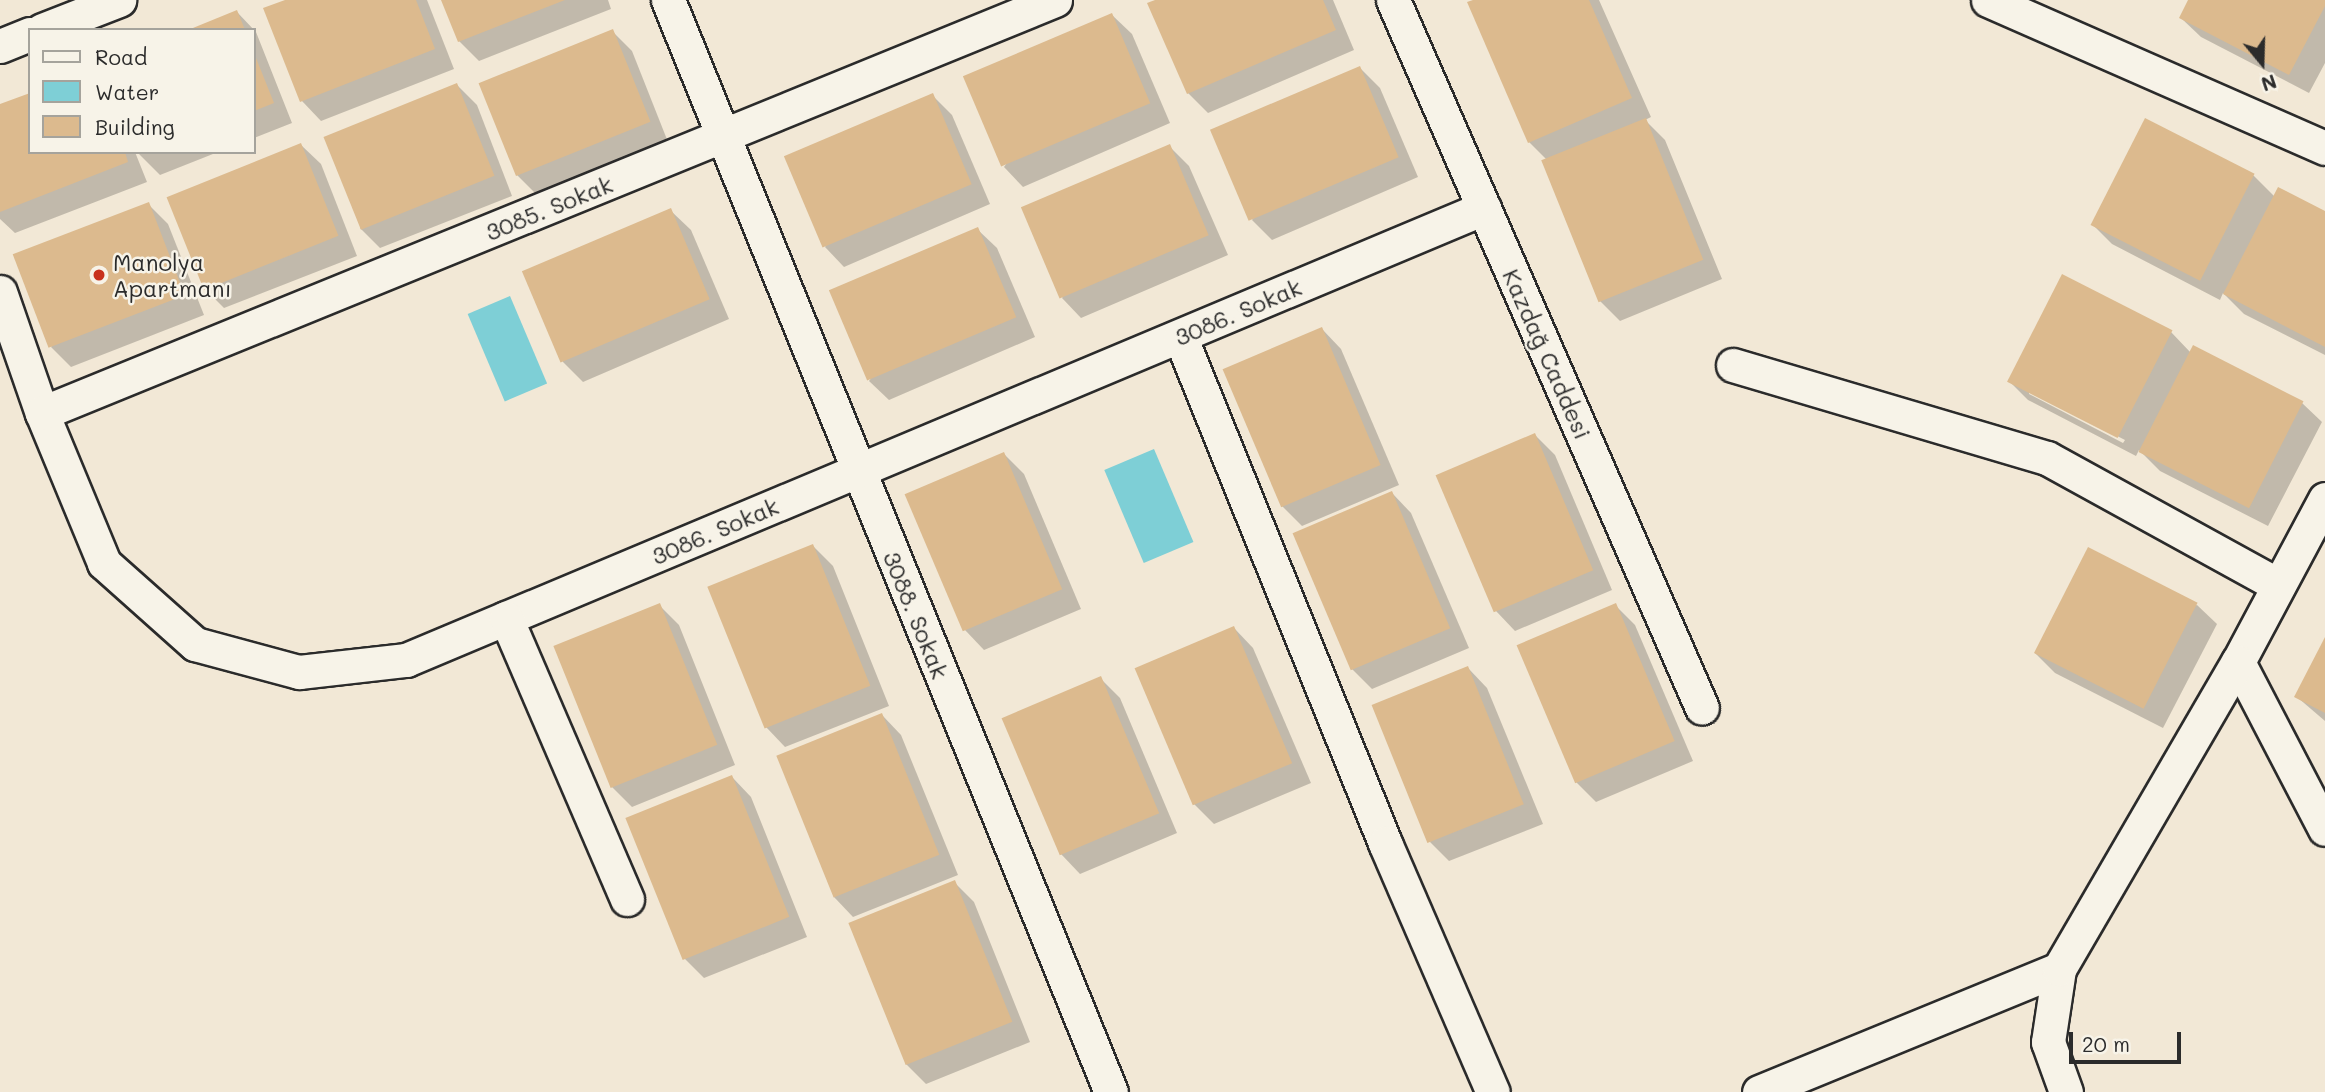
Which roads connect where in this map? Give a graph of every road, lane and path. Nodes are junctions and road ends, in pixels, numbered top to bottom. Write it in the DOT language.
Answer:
graph roads {
  1 [pos="119,0"];
  2 [pos="668,0"];
  3 [pos="1055,0"];
  4 [pos="1393,0"];
  5 [pos="1988,0"];
  6 [pos="47,28"];
  7 [pos="28,35"];
  8 [pos="0,46"];
  9 [pos="723,138"];
  10 [pos="2325,148"];
  11 [pos="1484,208"];
  12 [pos="0,292"];
  13 [pos="1180,336"];
  14 [pos="1733,365"];
  15 [pos="42,413"];
  16 [pos="857,471"];
  17 [pos="2325,499"];
  18 [pos="2278,585"];
  19 [pos="506,618"];
  20 [pos="2238,662"];
  21 [pos="1702,708"];
  22 [pos="2325,829"];
  23 [pos="627,899"];
  24 [pos="2059,969"];
  25 [pos="1111,1092"];
  26 [pos="1493,1092"];
  27 [pos="1759,1092"];
  28 [pos="2066,1092"];
  1 -- 6 [label="street"];
  2 -- 9 [label="street, 3088. Sokak"];
  3 -- 9 [label="street, 3085. Sokak"];
  4 -- 11 [label="street, Kazdağ Caddesi"];
  5 -- 10 [label="street"];
  7 -- 8 [label="street"];
  9 -- 15 [label="street, 3085. Sokak"];
  9 -- 16 [label="street, 3088. Sokak"];
  11 -- 13 [label="street, 3086. Sokak"];
  11 -- 21 [label="street, Kazdağ Caddesi"];
  12 -- 15 [label="street, 3086. Sokak"];
  13 -- 16 [label="street, 3086. Sokak"];
  13 -- 26 [label="street"];
  14 -- 18 [label="street"];
  15 -- 19 [label="street, 3086. Sokak"];
  16 -- 19 [label="street, 3086. Sokak"];
  16 -- 25 [label="street, 3088. Sokak"];
  17 -- 18 [label="street"];
  18 -- 20 [label="street"];
  19 -- 23 [label="street"];
  20 -- 22 [label="street"];
  20 -- 24 [label="street"];
  24 -- 27 [label="street"];
  24 -- 28 [label="street"];
}
